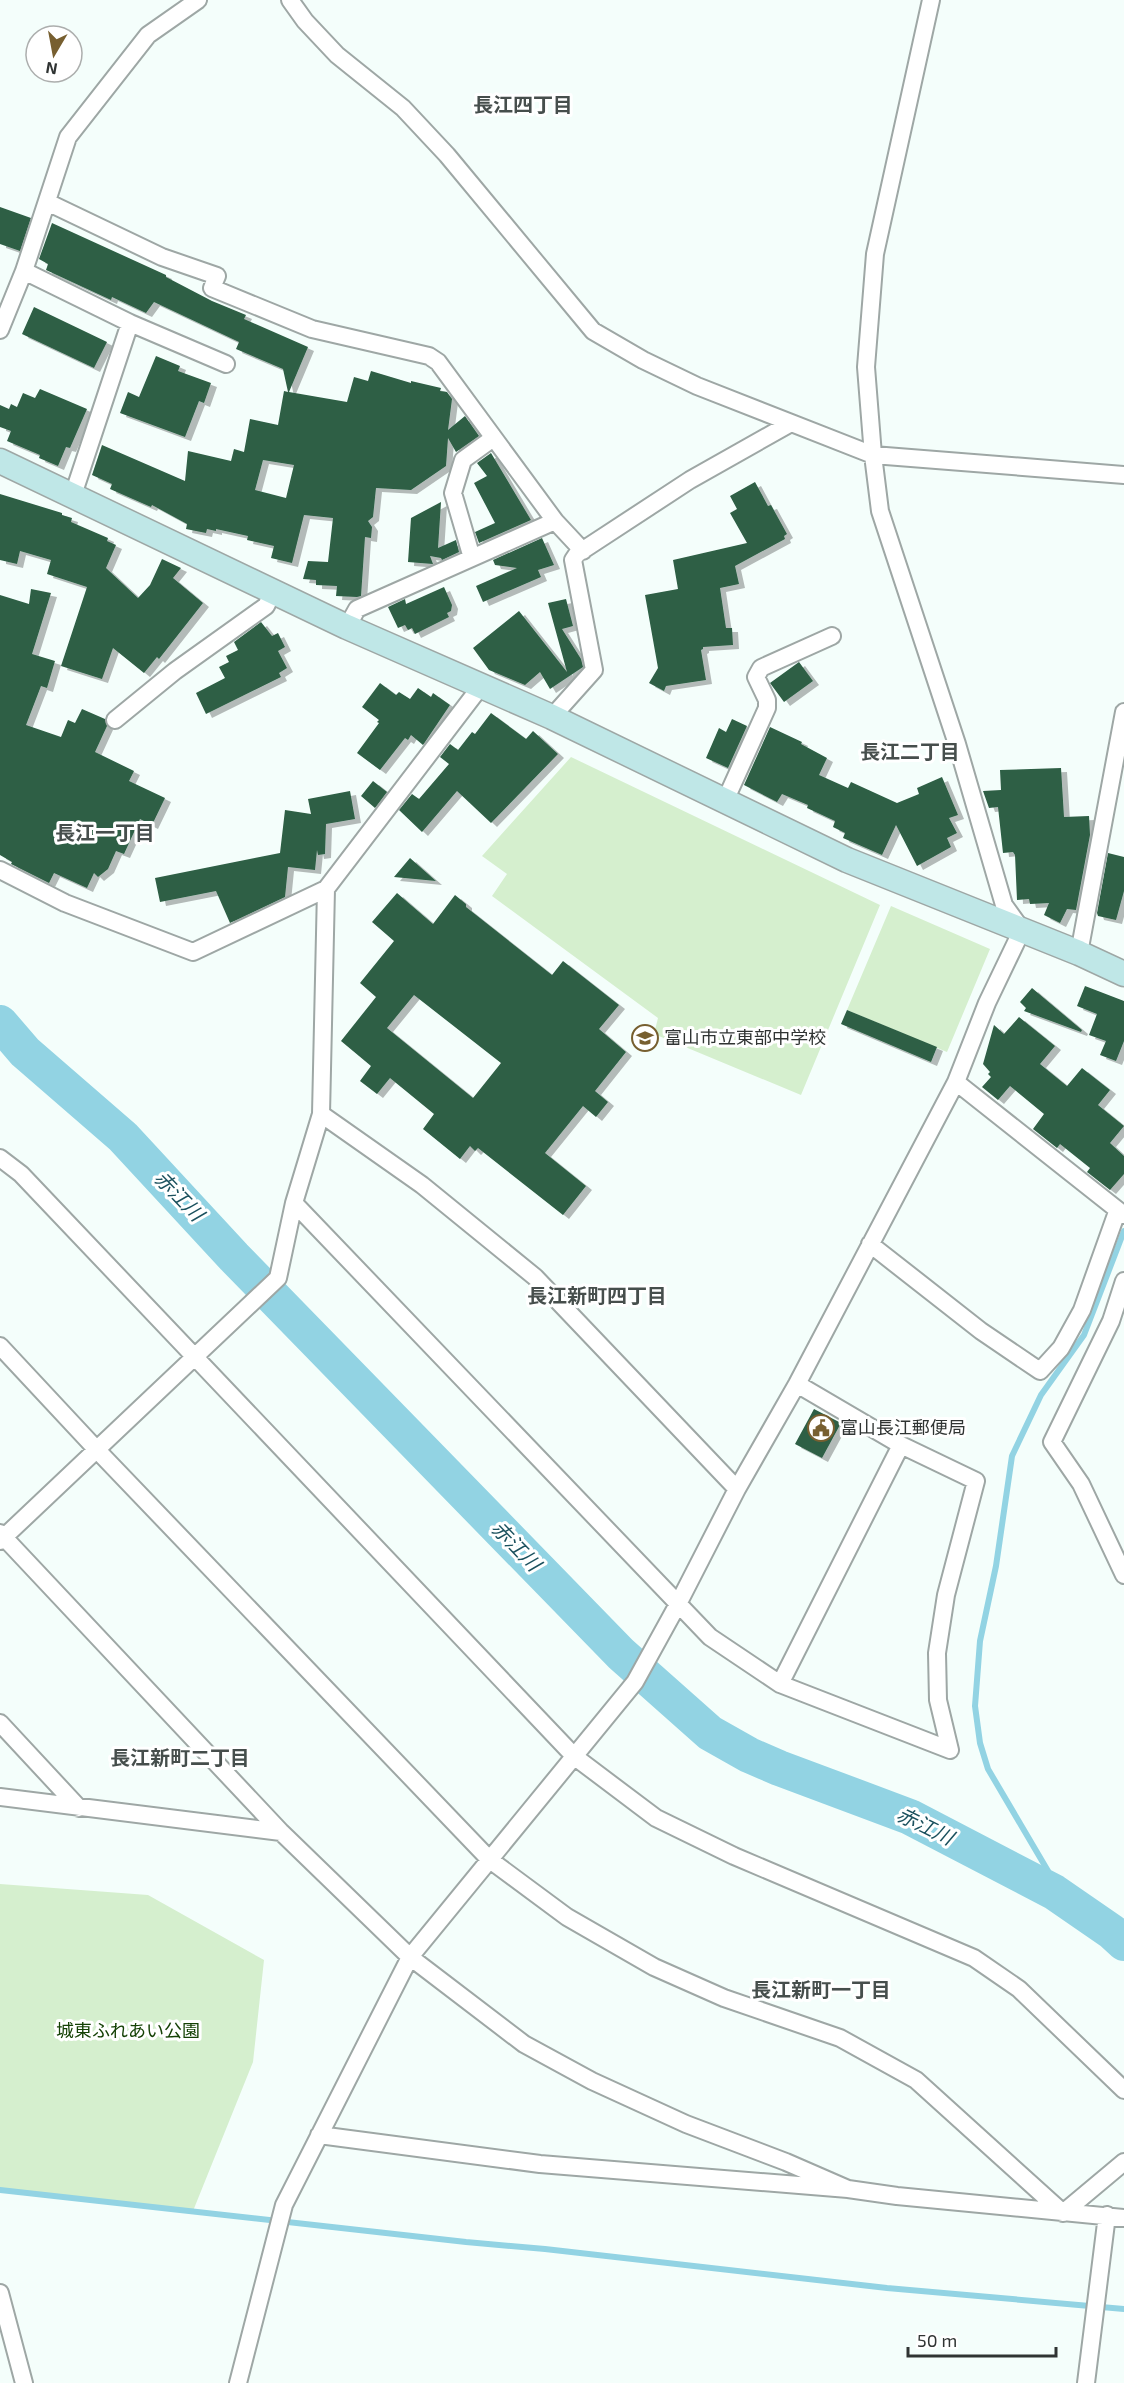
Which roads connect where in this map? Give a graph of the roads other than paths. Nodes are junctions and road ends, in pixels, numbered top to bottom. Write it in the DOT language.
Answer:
graph roads {
  1 [pos="198,0"];
  2 [pos="290,0"];
  3 [pos="931,0"];
  4 [pos="46,202"];
  5 [pos="24,271"];
  6 [pos="130,323"];
  7 [pos="0,330"];
  8 [pos="226,364"];
  9 [pos="791,423"];
  10 [pos="492,439"];
  11 [pos="873,455"];
  12 [pos="0,461"];
  13 [pos="1124,475"];
  14 [pos="73,495"];
  15 [pos="555,521"];
  16 [pos="583,550"];
  17 [pos="472,558"];
  18 [pos="273,592"];
  19 [pos="347,627"];
  20 [pos="832,636"];
  21 [pos="481,686"];
  22 [pos="1124,712"];
  23 [pos="552,717"];
  24 [pos="115,720"];
  25 [pos="725,801"];
  26 [pos="0,870"];
  27 [pos="326,888"];
  28 [pos="1022,930"];
  29 [pos="1079,953"];
  30 [pos="1124,975"];
  31 [pos="956,1082"];
  32 [pos="321,1114"];
  33 [pos="0,1158"];
  34 [pos="294,1203"];
  35 [pos="1121,1214"];
  36 [pos="870,1244"];
  37 [pos="1124,1281"];
  38 [pos="0,1346"];
  39 [pos="196,1358"];
  40 [pos="797,1384"];
  41 [pos="901,1445"];
  42 [pos="97,1450"];
  43 [pos="737,1489"];
  44 [pos="1,1537"];
  45 [pos="1124,1575"];
  46 [pos="678,1604"];
  47 [pos="780,1684"];
  48 [pos="0,1723"];
  49 [pos="575,1757"];
  50 [pos="0,1797"];
  51 [pos="79,1808"];
  52 [pos="281,1832"];
  53 [pos="490,1860"];
  54 [pos="410,1957"];
  55 [pos="1124,2090"];
  56 [pos="319,2135"];
  57 [pos="1124,2162"];
  58 [pos="849,2189"];
  59 [pos="1063,2213"];
  60 [pos="1107,2215"];
  61 [pos="1124,2218"];
  62 [pos="0,2293"];
  63 [pos="24,2383"];
  64 [pos="238,2383"];
  65 [pos="1086,2383"];
  1 -- 4 [label="street"];
  2 -- 9 [label="street"];
  3 -- 11 [label="street"];
  4 -- 5 [label="street"];
  4 -- 10 [label="street"];
  5 -- 6 [label="street"];
  5 -- 7 [label="street"];
  6 -- 8 [label="street"];
  6 -- 14 [label="street"];
  9 -- 11 [label="street"];
  9 -- 16 [label="street"];
  10 -- 15 [label="street"];
  10 -- 17 [label="street"];
  11 -- 13 [label="street"];
  11 -- 28 [label="street"];
  12 -- 14 [label="street"];
  14 -- 18 [label="street"];
  15 -- 16 [label="street"];
  15 -- 17 [label="street"];
  16 -- 23 [label="street"];
  17 -- 19 [label="street"];
  18 -- 19 [label="street"];
  18 -- 24 [label="street"];
  19 -- 21 [label="street"];
  20 -- 25 [label="street"];
  21 -- 23 [label="street"];
  21 -- 27 [label="street"];
  22 -- 29 [label="street"];
  23 -- 25 [label="street"];
  25 -- 28 [label="street"];
  26 -- 27 [label="street"];
  27 -- 32 [label="street"];
  28 -- 29 [label="street"];
  28 -- 31 [label="street"];
  29 -- 30 [label="street"];
  31 -- 35 [label="street"];
  31 -- 36 [label="street"];
  32 -- 34 [label="street"];
  32 -- 43 [label="street"];
  33 -- 39 [label="street"];
  34 -- 39 [label="street"];
  34 -- 46 [label="street"];
  35 -- 36 [label="street"];
  36 -- 40 [label="street"];
  37 -- 45 [label="street"];
  38 -- 42 [label="street"];
  39 -- 42 [label="street"];
  39 -- 49 [label="street"];
  40 -- 41 [label="street"];
  40 -- 43 [label="street"];
  41 -- 47 [label="street"];
  41 -- 47 [label="street"];
  42 -- 44 [label="street"];
  42 -- 53 [label="street"];
  43 -- 46 [label="street"];
  44 -- 52 [label="street"];
  46 -- 47 [label="street"];
  46 -- 49 [label="street"];
  48 -- 51 [label="street"];
  49 -- 53 [label="street"];
  49 -- 55 [label="street"];
  50 -- 51 [label="street"];
  51 -- 52 [label="street"];
  52 -- 54 [label="street"];
  53 -- 54 [label="street"];
  53 -- 59 [label="street"];
  54 -- 56 [label="street"];
  54 -- 58 [label="street"];
  56 -- 58 [label="street"];
  56 -- 64 [label="street"];
  57 -- 59 [label="street"];
  58 -- 59 [label="street"];
  59 -- 60 [label="street"];
  60 -- 61 [label="street"];
  60 -- 65 [label="street"];
  62 -- 63 [label="street"];
}
